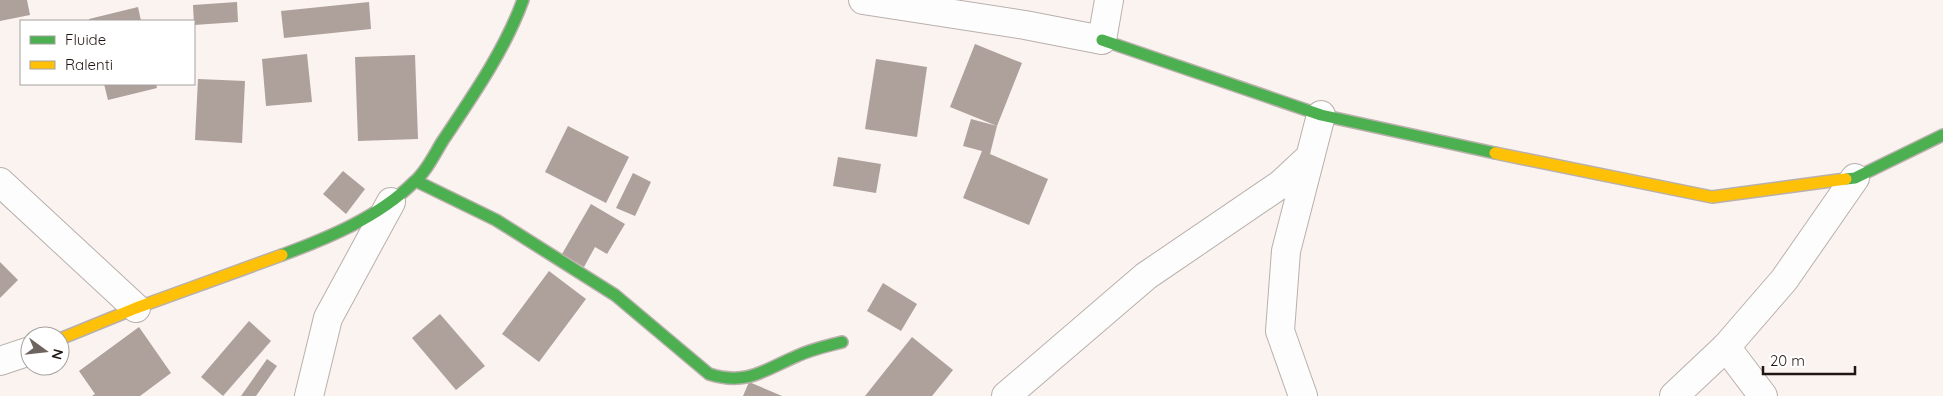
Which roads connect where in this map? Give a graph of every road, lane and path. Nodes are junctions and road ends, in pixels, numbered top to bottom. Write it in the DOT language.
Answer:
graph roads {
  1 [pos="524,0"];
  2 [pos="863,0"];
  3 [pos="1109,0"];
  4 [pos="1102,40"];
  5 [pos="1321,115"];
  6 [pos="1943,136"];
  7 [pos="1310,157"];
  8 [pos="1855,178"];
  9 [pos="416,181"];
  10 [pos="0,182"];
  11 [pos="391,202"];
  12 [pos="136,308"];
  13 [pos="70,335"];
  14 [pos="842,342"];
  15 [pos="1726,347"];
  16 [pos="20,354"];
  17 [pos="0,361"];
  18 [pos="309,396"];
  19 [pos="1006,396"];
  20 [pos="1303,396"];
  21 [pos="1674,396"];
  22 [pos="1763,396"];
  1 -- 9 [label="street"];
  2 -- 4 [label="street"];
  3 -- 4 [label="street"];
  4 -- 5 [label="street"];
  5 -- 7 [label="street"];
  5 -- 8 [label="street"];
  6 -- 8 [label="street"];
  7 -- 19 [label="street"];
  7 -- 20 [label="street"];
  8 -- 15 [label="street"];
  9 -- 11 [label="street"];
  9 -- 14 [label="street"];
  10 -- 12 [label="street"];
  11 -- 12 [label="street"];
  11 -- 18 [label="street"];
  12 -- 13 [label="street"];
  15 -- 21 [label="street"];
  15 -- 22 [label="street"];
  16 -- 17 [label="street"];
}
